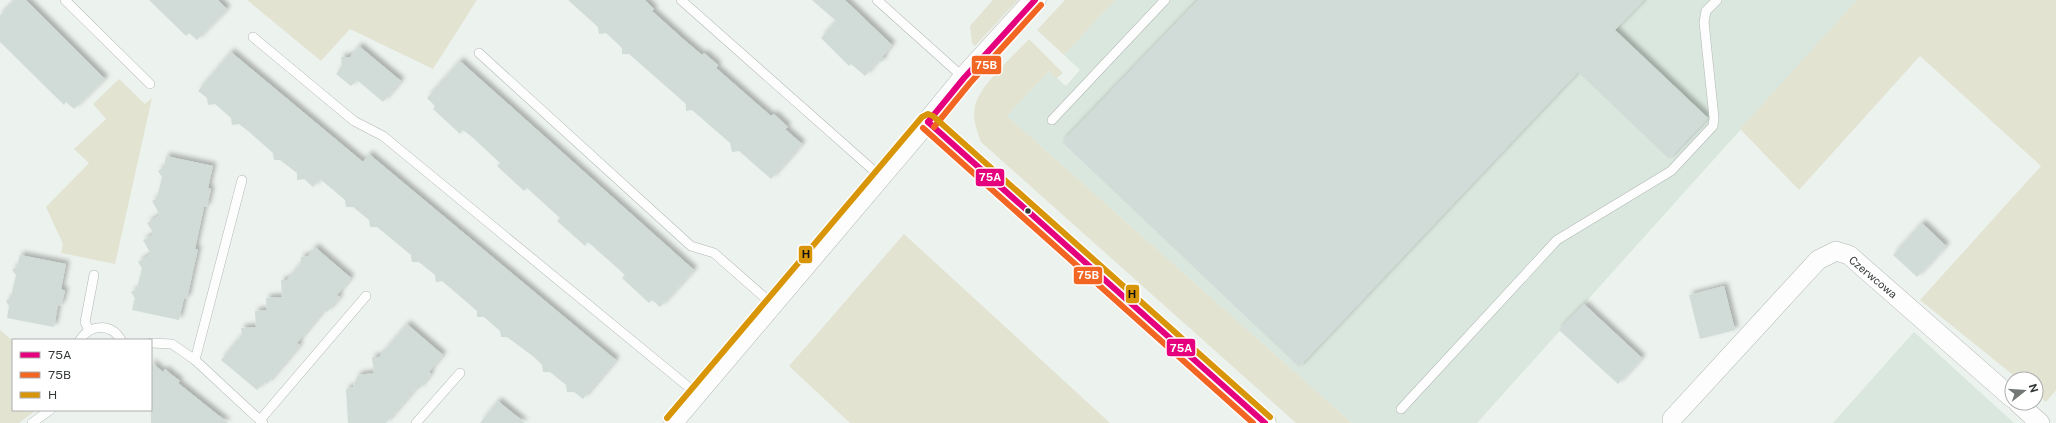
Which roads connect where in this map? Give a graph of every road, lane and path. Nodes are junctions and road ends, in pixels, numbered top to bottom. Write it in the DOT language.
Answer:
graph roads {
  1 [pos="65,0"];
  2 [pos="681,0"];
  3 [pos="877,0"];
  4 [pos="1035,0"];
  5 [pos="1165,0"];
  6 [pos="1717,0"];
  7 [pos="253,37"];
  8 [pos="479,52"];
  9 [pos="964,78"];
  10 [pos="150,84"];
  11 [pos="1052,120"];
  12 [pos="928,122"];
  13 [pos="881,177"];
  14 [pos="242,180"];
  15 [pos="94,275"];
  16 [pos="366,296"];
  17 [pos="772,304"];
  18 [pos="89,330"];
  19 [pos="81,339"];
  20 [pos="120,339"];
  21 [pos="152,343"];
  22 [pos="195,360"];
  23 [pos="460,373"];
  24 [pos="2004,391"];
  25 [pos="697,394"];
  26 [pos="1401,409"];
  27 [pos="49,411"];
  28 [pos="2027,411"];
  29 [pos="1672,419"];
  30 [pos="261,421"];
  31 [pos="32,423"];
  32 [pos="416,423"];
  33 [pos="673,423"];
  34 [pos="1265,423"];
  35 [pos="2040,423"];
  1 -- 10 [label="lane"];
  2 -- 13 [label="lane"];
  3 -- 9 [label="lane"];
  4 -- 9 [label="street"];
  5 -- 11 [label="lane"];
  6 -- 26 [label="lane"];
  7 -- 25 [label="lane"];
  8 -- 17 [label="lane"];
  9 -- 12 [label="street"];
  12 -- 13 [label="street"];
  12 -- 34 [label="street"];
  13 -- 17 [label="street"];
  14 -- 22 [label="lane"];
  15 -- 18 [label="lane"];
  16 -- 30 [label="lane"];
  17 -- 25 [label="street"];
  18 -- 19 [label="lane"];
  18 -- 20 [label="lane"];
  21 -- 22 [label="lane"];
  22 -- 30 [label="lane"];
  23 -- 32 [label="lane"];
  24 -- 29 [label="street, Czerwcowa"];
  25 -- 33 [label="street"];
  27 -- 31 [label="lane"];
  28 -- 35 [label="street"];
}
